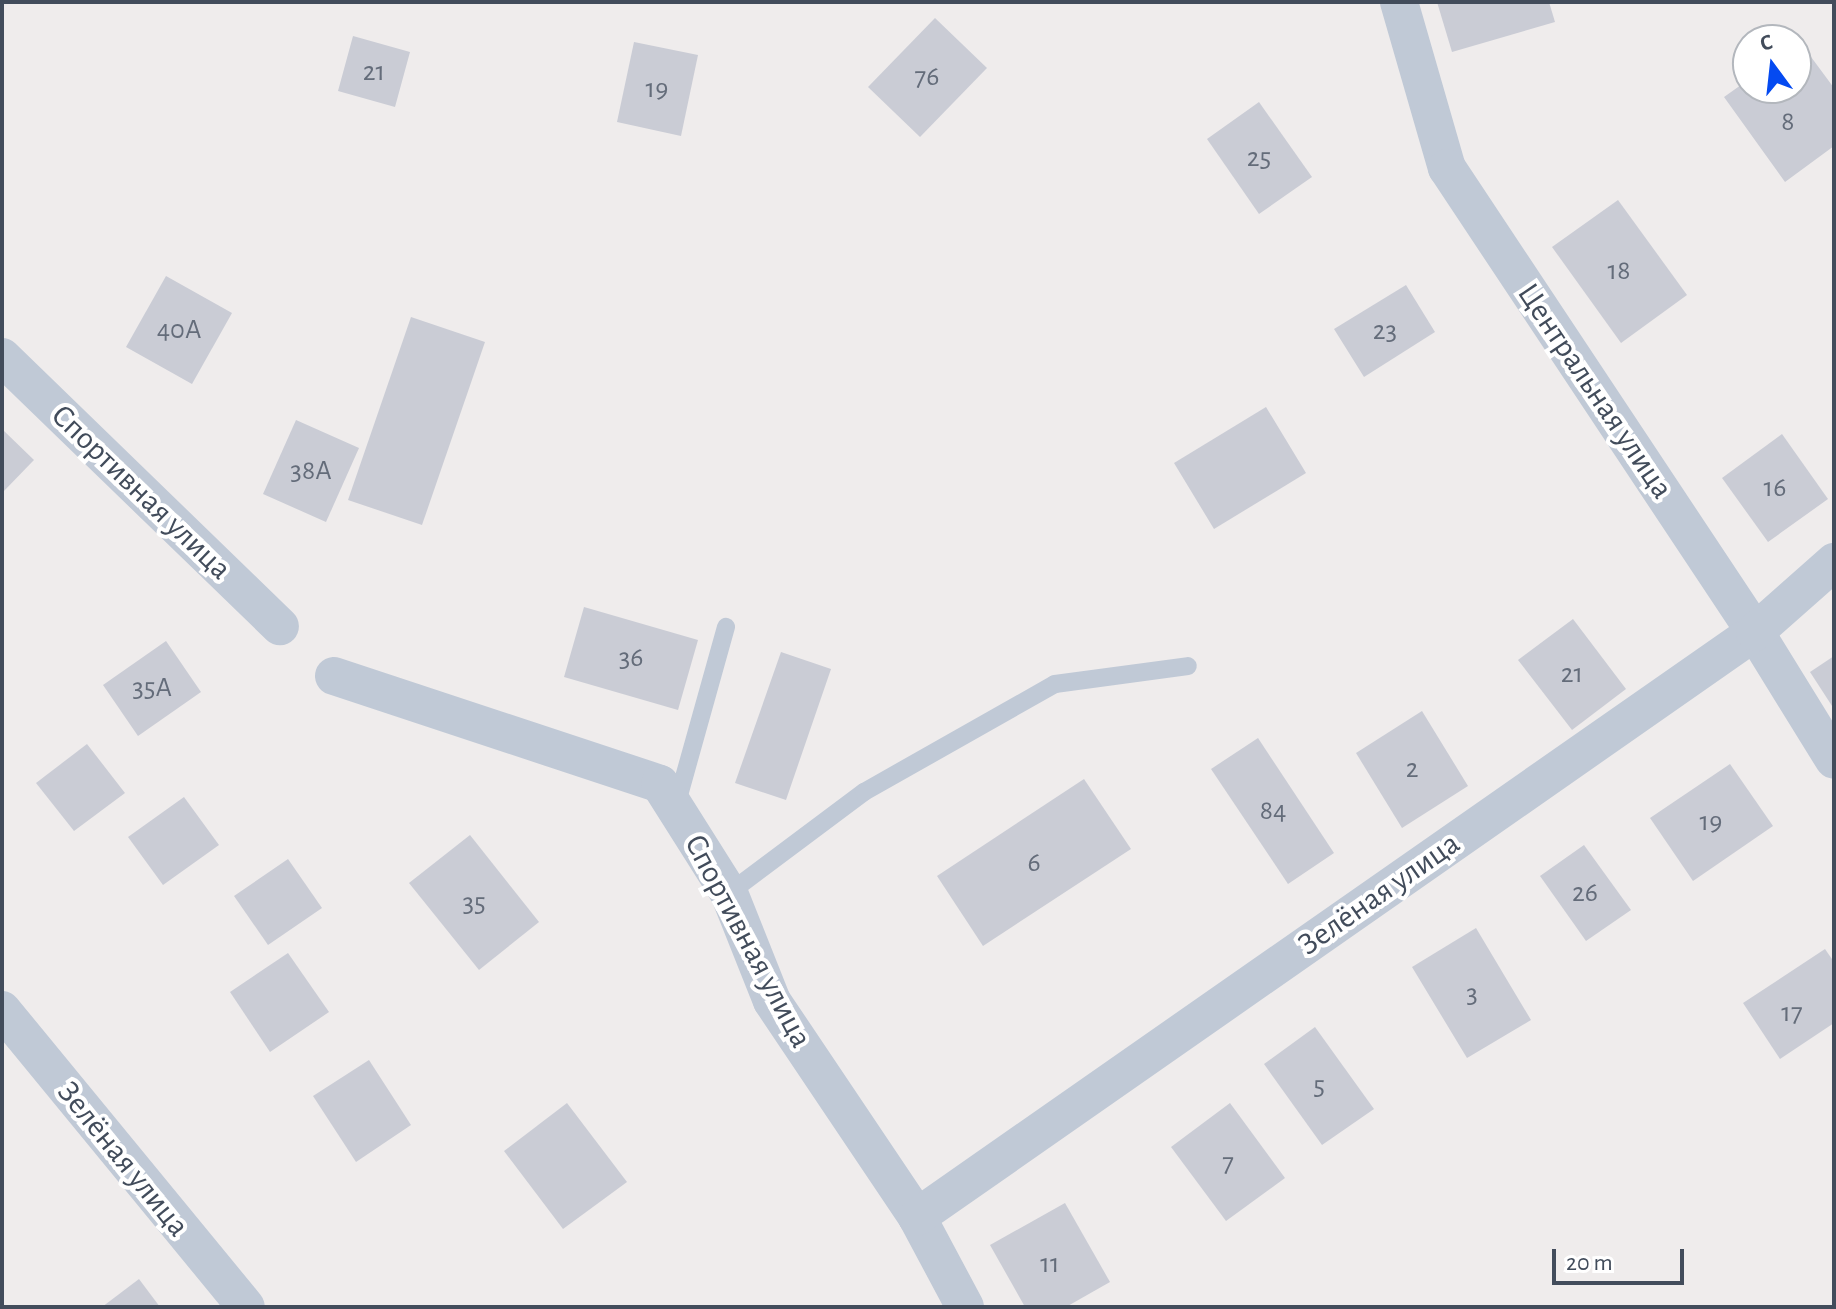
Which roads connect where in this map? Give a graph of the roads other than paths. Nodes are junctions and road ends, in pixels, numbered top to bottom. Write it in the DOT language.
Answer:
graph roads {
  1 [pos="1399,2"];
  2 [pos="2,357"];
  3 [pos="1834,562"];
  4 [pos="280,626"];
  5 [pos="726,627"];
  6 [pos="1755,632"];
  7 [pos="1188,666"];
  8 [pos="334,676"];
  9 [pos="1834,760"];
  10 [pos="675,809"];
  11 [pos="729,893"];
  12 [pos="2,1010"];
  13 [pos="917,1217"];
  14 [pos="246,1307"];
  15 [pos="965,1307"];
  1 -- 6 [label="street, Центральная улица"];
  2 -- 4 [label="street, Спортивная улица"];
  3 -- 6 [label="street, Зелёная улица"];
  5 -- 10 [label="lane"];
  6 -- 9 [label="street, Центральная улица"];
  6 -- 13 [label="street, Зелёная улица"];
  7 -- 11 [label="lane"];
  8 -- 10 [label="street, Спортивная улица"];
  10 -- 11 [label="street, Спортивная улица"];
  11 -- 13 [label="street, Спортивная улица"];
  12 -- 14 [label="street, Зелёная улица"];
  13 -- 15 [label="street, Спортивная улица"];
}
